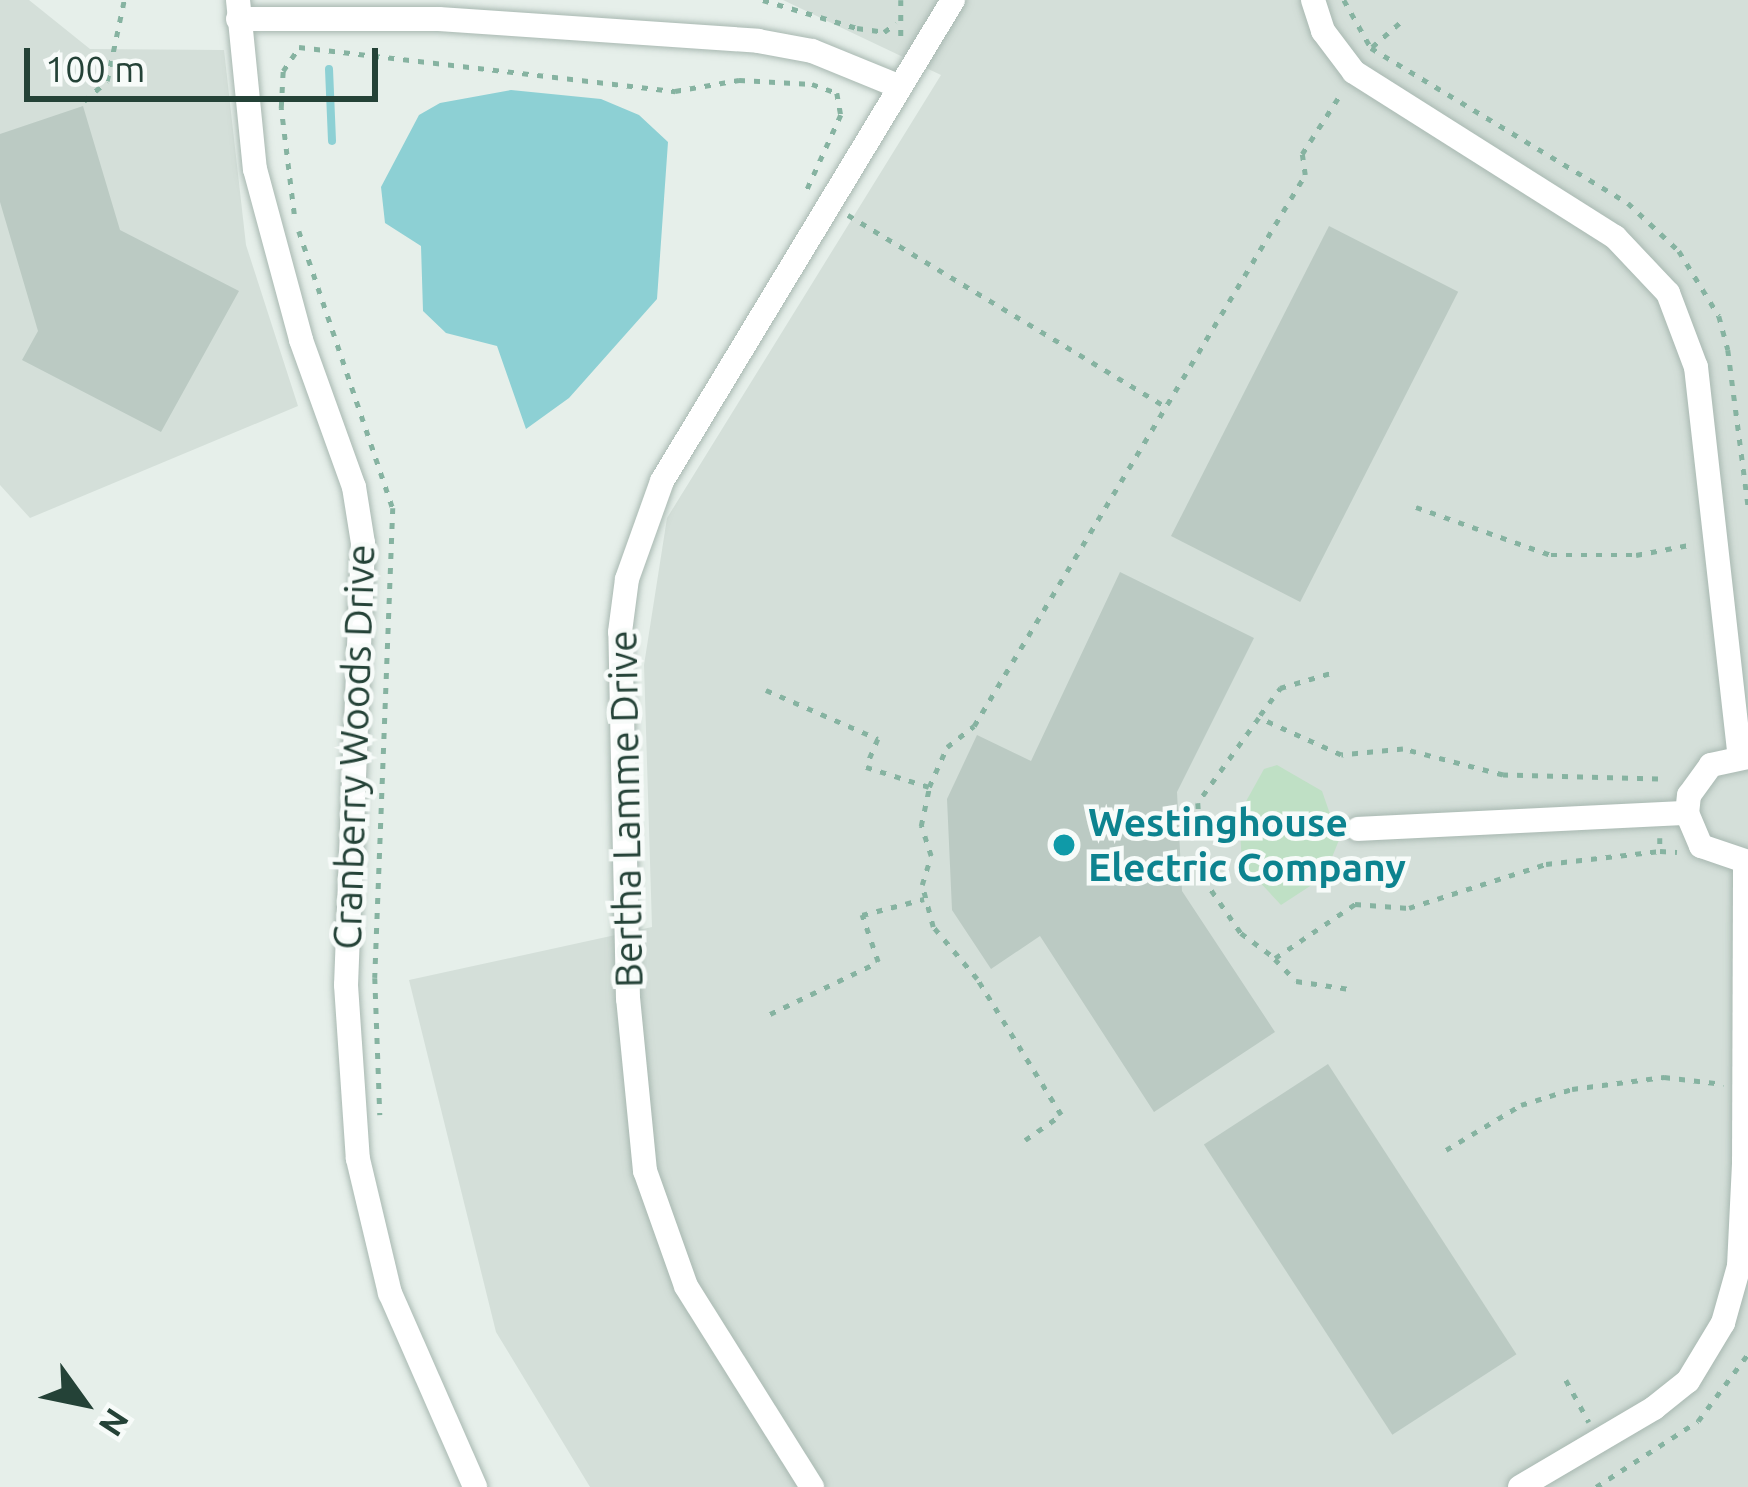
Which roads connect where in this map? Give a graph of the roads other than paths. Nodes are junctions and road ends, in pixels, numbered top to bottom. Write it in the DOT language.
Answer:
graph roads {
  1 [pos="953,0"];
  2 [pos="1313,0"];
  3 [pos="238,9"];
  4 [pos="900,87"];
  5 [pos="1744,757"];
  6 [pos="1687,813"];
  7 [pos="1358,829"];
  8 [pos="1746,862"];
  9 [pos="476,1487"];
  10 [pos="812,1487"];
  11 [pos="1520,1487"];
  1 -- 4 [label="street, Bertha Lamme Drive"];
  2 -- 5 [label="street"];
  3 -- 4 [label="street"];
  3 -- 9 [label="street, Cranberry Woods Drive"];
  4 -- 10 [label="street, Bertha Lamme Drive"];
  5 -- 6 [label="street"];
  6 -- 7 [label="street"];
  6 -- 8 [label="street"];
  8 -- 11 [label="street"];
}
